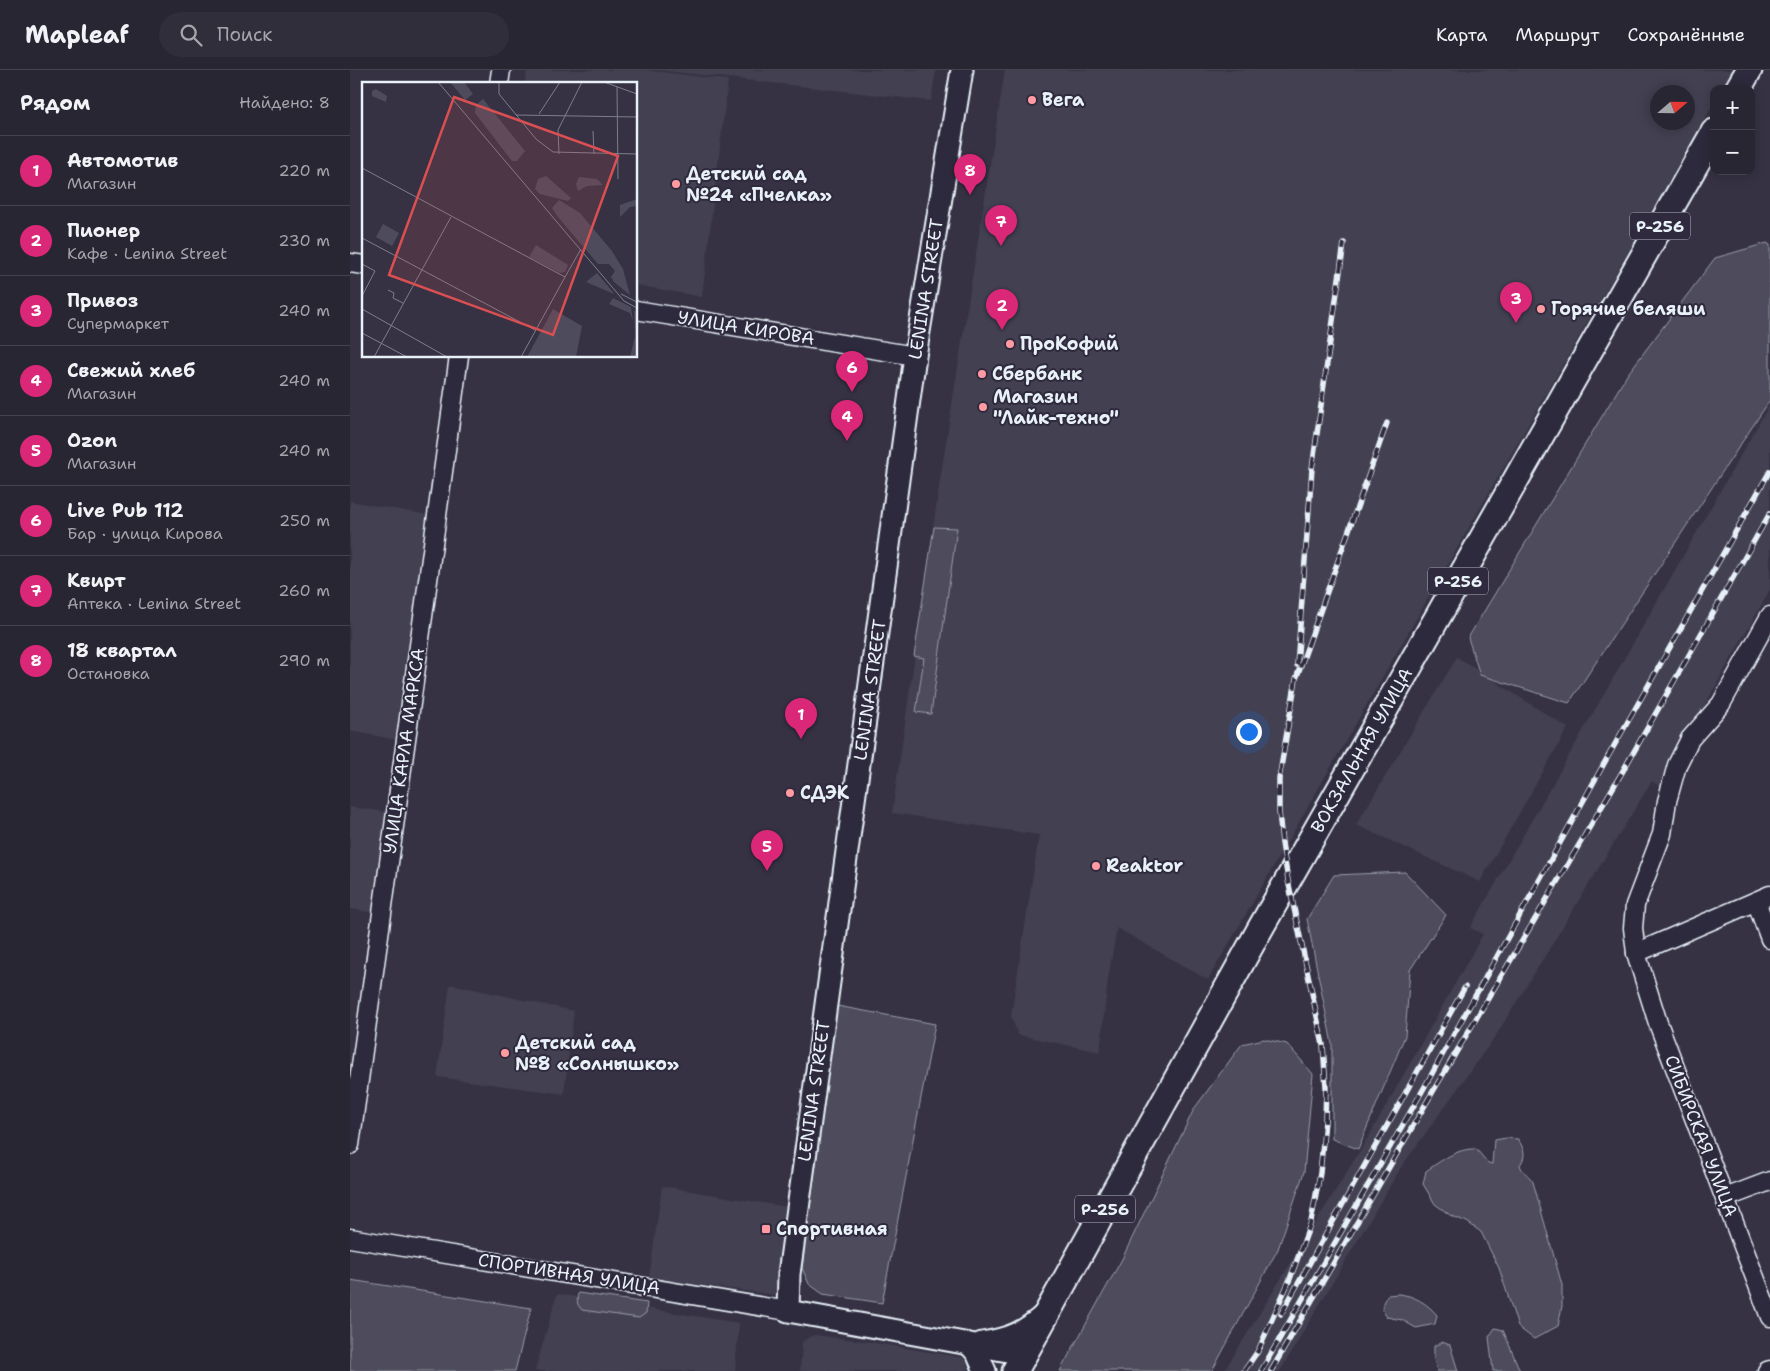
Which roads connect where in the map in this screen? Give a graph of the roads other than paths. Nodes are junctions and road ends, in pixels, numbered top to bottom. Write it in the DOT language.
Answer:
graph roads {
  1 [pos="962,70"];
  2 [pos="1749,70"];
  3 [pos="1740,85"];
  4 [pos="1710,139"];
  5 [pos="638,310"];
  6 [pos="915,356"];
  7 [pos="459,358"];
  8 [pos="1770,616"];
  9 [pos="1763,898"];
  10 [pos="1770,939"];
  11 [pos="1636,953"];
  12 [pos="350,1145"];
  13 [pos="1770,1181"];
  14 [pos="1726,1198"];
  15 [pos="350,1238"];
  16 [pos="1048,1310"];
  17 [pos="788,1311"];
  18 [pos="1770,1317"];
  19 [pos="969,1344"];
  20 [pos="1019,1363"];
  21 [pos="985,1371"];
  1 -- 6 [label="main road, LENINA STREET"];
  2 -- 3 [label="highway"];
  4 -- 16 [label="highway, ВОКЗАЛЬНАЯ УЛИЦА / Р-256"];
  5 -- 6 [label="street, УЛИЦА КИРОВА"];
  6 -- 17 [label="main road, LENINA STREET"];
  7 -- 12 [label="street, УЛИЦА КАРЛА МАРКСА"];
  8 -- 11 [label="street, СИБИРСКАЯ УЛИЦА"];
  9 -- 10 [label="street"];
  9 -- 11 [label="street"];
  11 -- 14 [label="street, СИБИРСКАЯ УЛИЦА"];
  13 -- 14 [label="street"];
  14 -- 18 [label="street, СИБИРСКАЯ УЛИЦА"];
  15 -- 17 [label="street, СПОРТИВНАЯ УЛИЦА"];
  16 -- 19 [label="main road"];
  16 -- 20 [label="highway, ВОКЗАЛЬНАЯ УЛИЦА / Р-256"];
  17 -- 19 [label="main road"];
  19 -- 20 [label="main road"];
  19 -- 21 [label="main road"];
}
